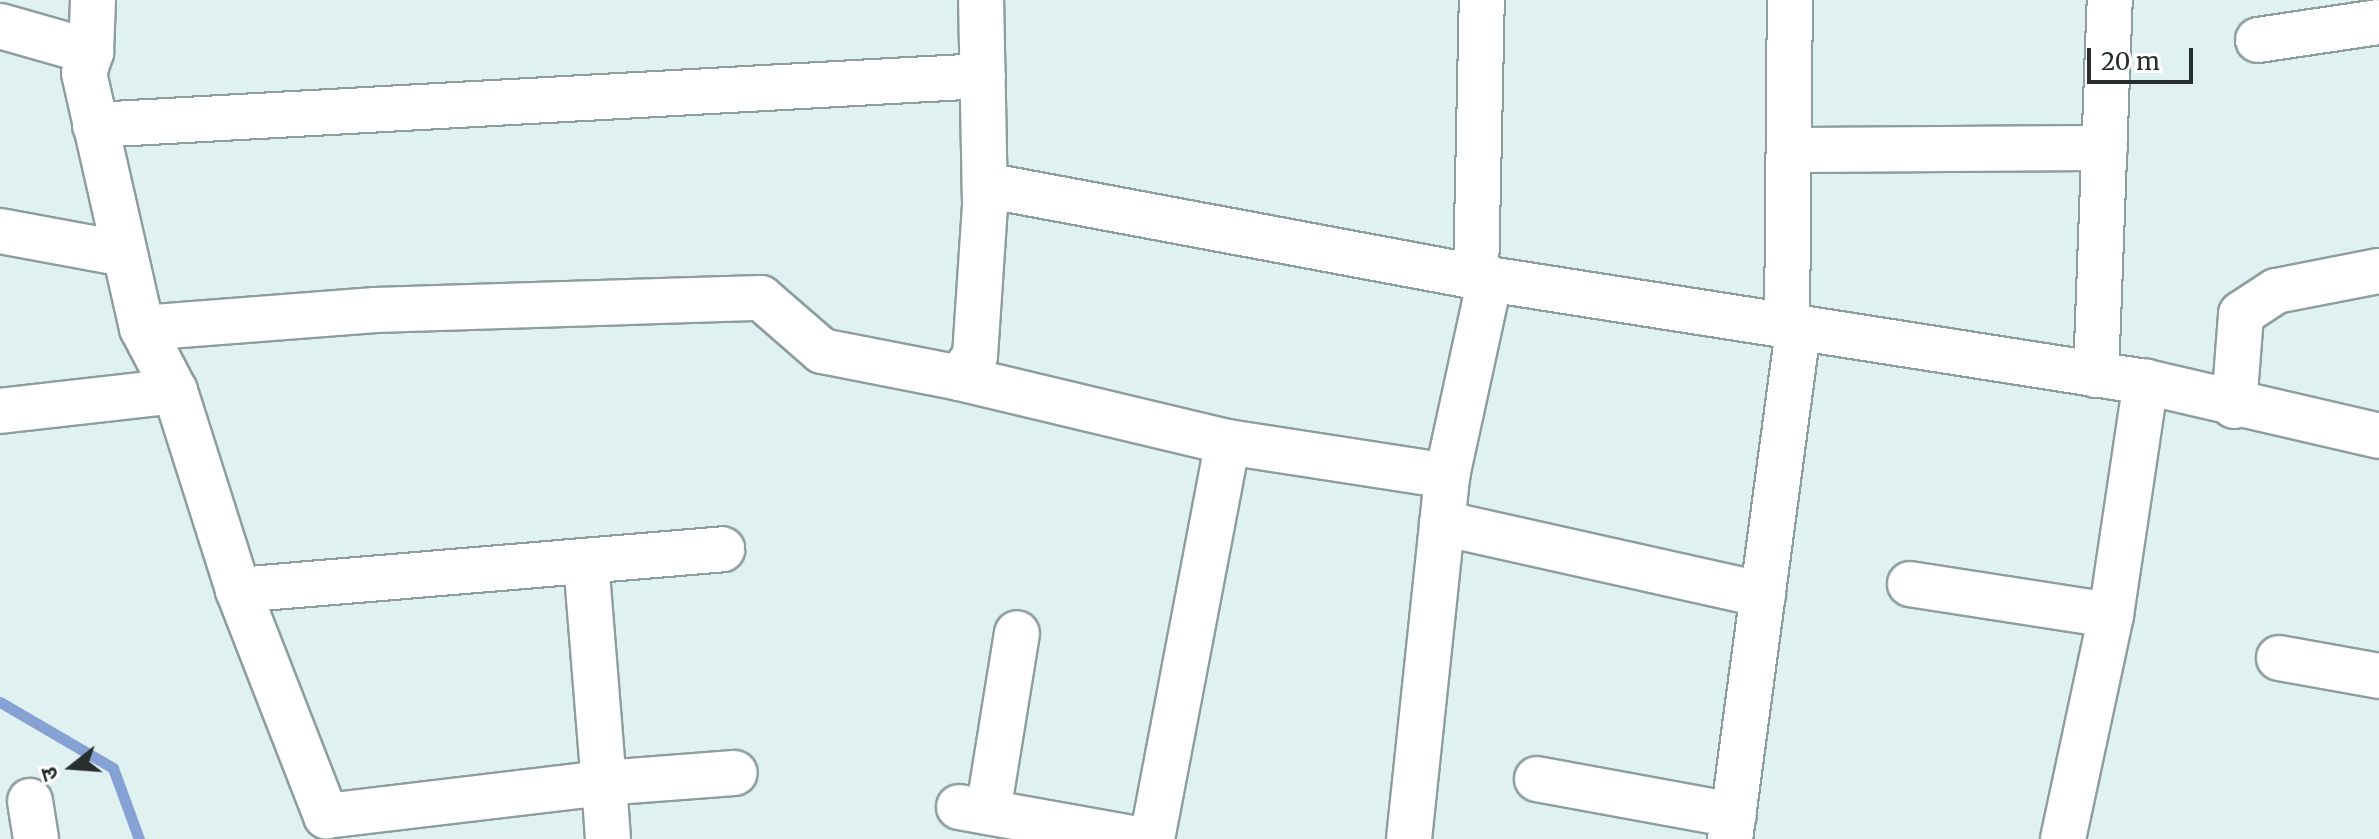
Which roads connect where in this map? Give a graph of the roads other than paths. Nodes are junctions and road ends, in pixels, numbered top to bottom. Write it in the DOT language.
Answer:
graph roads {
  1 [pos="93,0"];
  2 [pos="981,0"];
  3 [pos="1482,0"];
  4 [pos="1790,0"];
  5 [pos="2110,0"];
  6 [pos="2379,22"];
  7 [pos="0,26"];
  8 [pos="2258,40"];
  9 [pos="91,52"];
  10 [pos="983,76"];
  11 [pos="95,125"];
  12 [pos="2105,148"];
  13 [pos="1789,150"];
  14 [pos="985,185"];
  15 [pos="0,231"];
  16 [pos="124,254"];
  17 [pos="2379,271"];
  18 [pos="1483,278"];
  19 [pos="142,328"];
  20 [pos="1793,329"];
  21 [pos="2096,375"];
  22 [pos="959,378"];
  23 [pos="2146,382"];
  24 [pos="175,391"];
  25 [pos="2234,406"];
  26 [pos="0,411"];
  27 [pos="2379,436"];
  28 [pos="1228,442"];
  29 [pos="1447,476"];
  30 [pos="1442,523"];
  31 [pos="722,549"];
  32 [pos="586,561"];
  33 [pos="1910,584"];
  34 [pos="238,590"];
  35 [pos="1763,595"];
  36 [pos="2111,615"];
  37 [pos="1017,633"];
  38 [pos="2279,658"];
  39 [pos="2379,676"];
  40 [pos="735,773"];
  41 [pos="1537,779"];
  42 [pos="604,783"];
  43 [pos="328,827"];
  44 [pos="1732,827"];
  45 [pos="608,839"];
  46 [pos="1136,839"];
  47 [pos="1152,839"];
  48 [pos="1409,839"];
  49 [pos="2063,839"];
  1 -- 9 [label="street"];
  2 -- 10 [label="street"];
  3 -- 18 [label="street"];
  4 -- 13 [label="street"];
  5 -- 12 [label="street"];
  6 -- 8 [label="street"];
  7 -- 9 [label="street"];
  9 -- 11 [label="street"];
  10 -- 11 [label="street"];
  10 -- 14 [label="street"];
  11 -- 16 [label="street"];
  12 -- 13 [label="street"];
  12 -- 21 [label="street"];
  13 -- 20 [label="street"];
  14 -- 18 [label="street"];
  14 -- 22 [label="street"];
  15 -- 16 [label="street"];
  16 -- 19 [label="street"];
  17 -- 25 [label="street"];
  18 -- 20 [label="street"];
  18 -- 29 [label="street"];
  19 -- 22 [label="street"];
  19 -- 24 [label="street"];
  20 -- 21 [label="street"];
  20 -- 35 [label="street"];
  21 -- 23 [label="street"];
  22 -- 28 [label="street"];
  23 -- 25 [label="street"];
  23 -- 36 [label="street"];
  24 -- 26 [label="street"];
  24 -- 34 [label="street"];
  25 -- 27 [label="street"];
  28 -- 29 [label="street"];
  28 -- 47 [label="street"];
  29 -- 30 [label="street"];
  30 -- 35 [label="street"];
  30 -- 48 [label="street"];
  31 -- 32 [label="street"];
  32 -- 34 [label="street"];
  32 -- 42 [label="street"];
  33 -- 36 [label="street"];
  34 -- 43 [label="street"];
  35 -- 44 [label="street"];
  36 -- 49 [label="street"];
  37 -- 46 [label="street"];
  38 -- 39 [label="street"];
  40 -- 42 [label="street"];
  41 -- 44 [label="street"];
  42 -- 43 [label="street"];
  42 -- 45 [label="street"];
}
